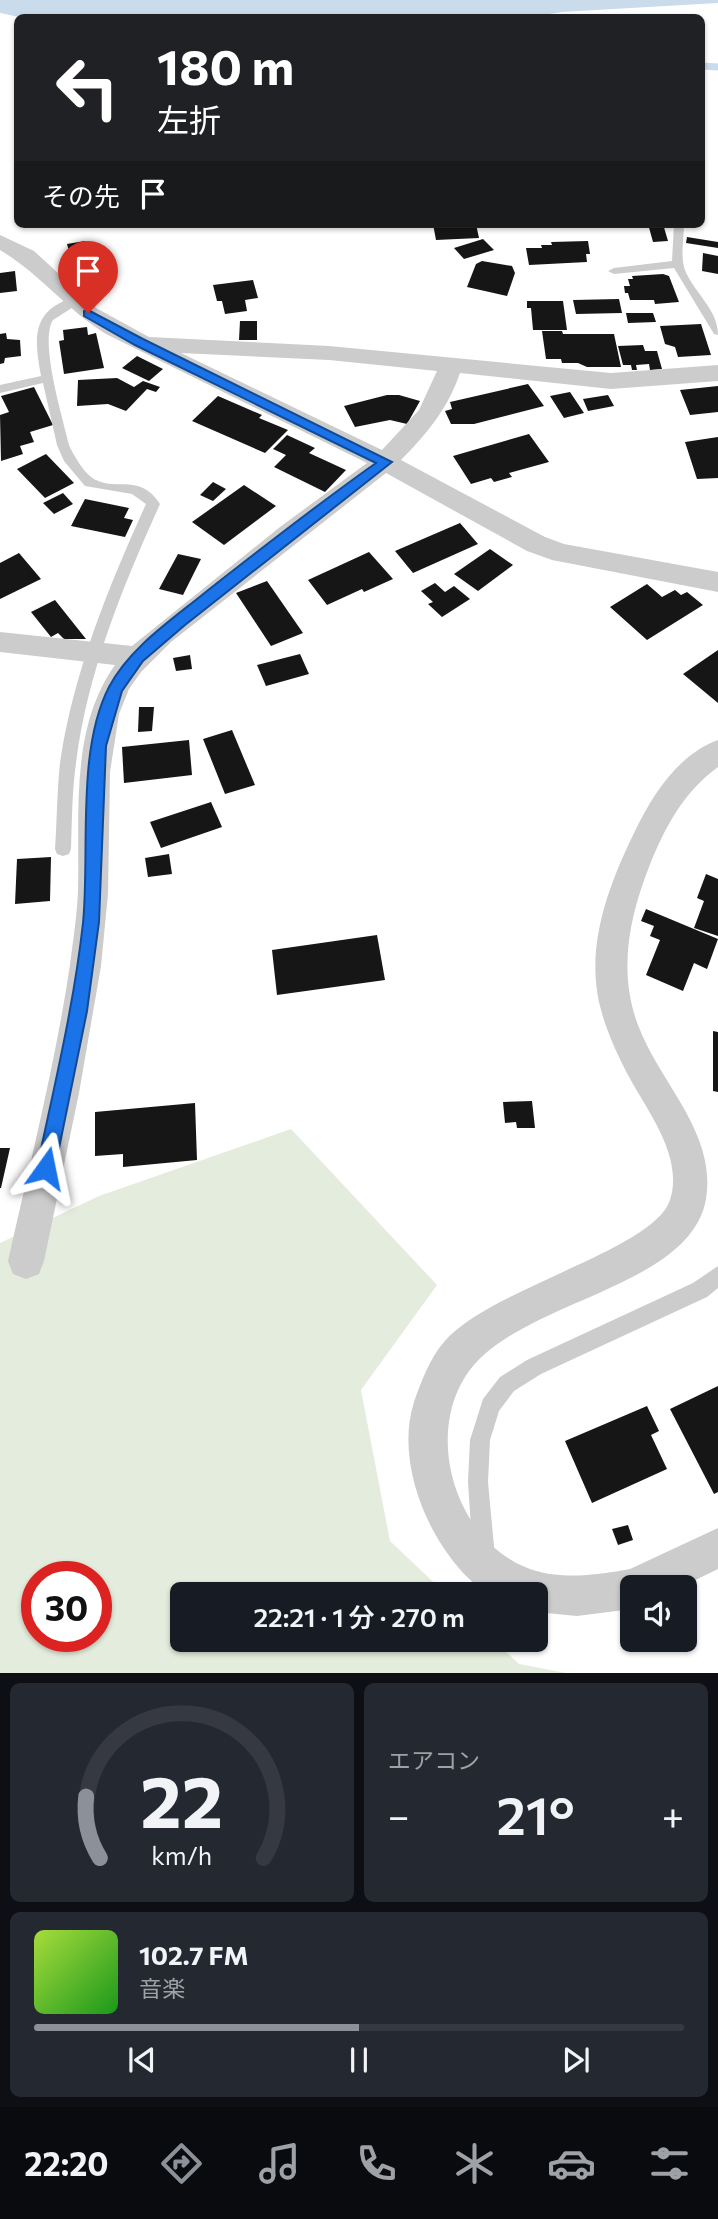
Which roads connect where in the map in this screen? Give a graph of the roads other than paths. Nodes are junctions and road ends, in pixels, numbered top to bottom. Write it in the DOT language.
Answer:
graph roads {
  1 [pos="679,228"];
  2 [pos="0,241"];
  3 [pos="678,264"];
  4 [pos="614,271"];
  5 [pos="74,301"];
  6 [pos="718,331"];
  7 [pos="139,342"];
  8 [pos="451,365"];
  9 [pos="718,373"];
  10 [pos="49,378"];
  11 [pos="0,389"];
  12 [pos="386,462"];
  13 [pos="718,582"];
  14 [pos="0,642"];
  15 [pos="94,652"];
  16 [pos="138,657"];
  17 [pos="718,752"];
  18 [pos="63,849"];
  19 [pos="26,1261"];
  20 [pos="718,1276"];
  21 [pos="718,1548"];
  22 [pos="485,1566"];
  23 [pos="662,1575"];
  24 [pos="620,1591"];
  1 -- 3 [label="lane"];
  2 -- 5 [label="street"];
  3 -- 4 [label="lane"];
  3 -- 6 [label="lane"];
  5 -- 7 [label="street"];
  5 -- 10 [label="lane"];
  7 -- 8 [label="street"];
  7 -- 12 [label="street"];
  8 -- 9 [label="street"];
  8 -- 12 [label="street"];
  10 -- 11 [label="lane"];
  10 -- 15 [label="lane"];
  12 -- 13 [label="street"];
  12 -- 16 [label="street"];
  14 -- 15 [label="street"];
  15 -- 16 [label="street"];
  15 -- 18 [label="lane"];
  16 -- 19 [label="street"];
  17 -- 22 [label="street"];
  20 -- 22 [label="lane"];
  21 -- 23 [label="street"];
  22 -- 24 [label="street"];
}
